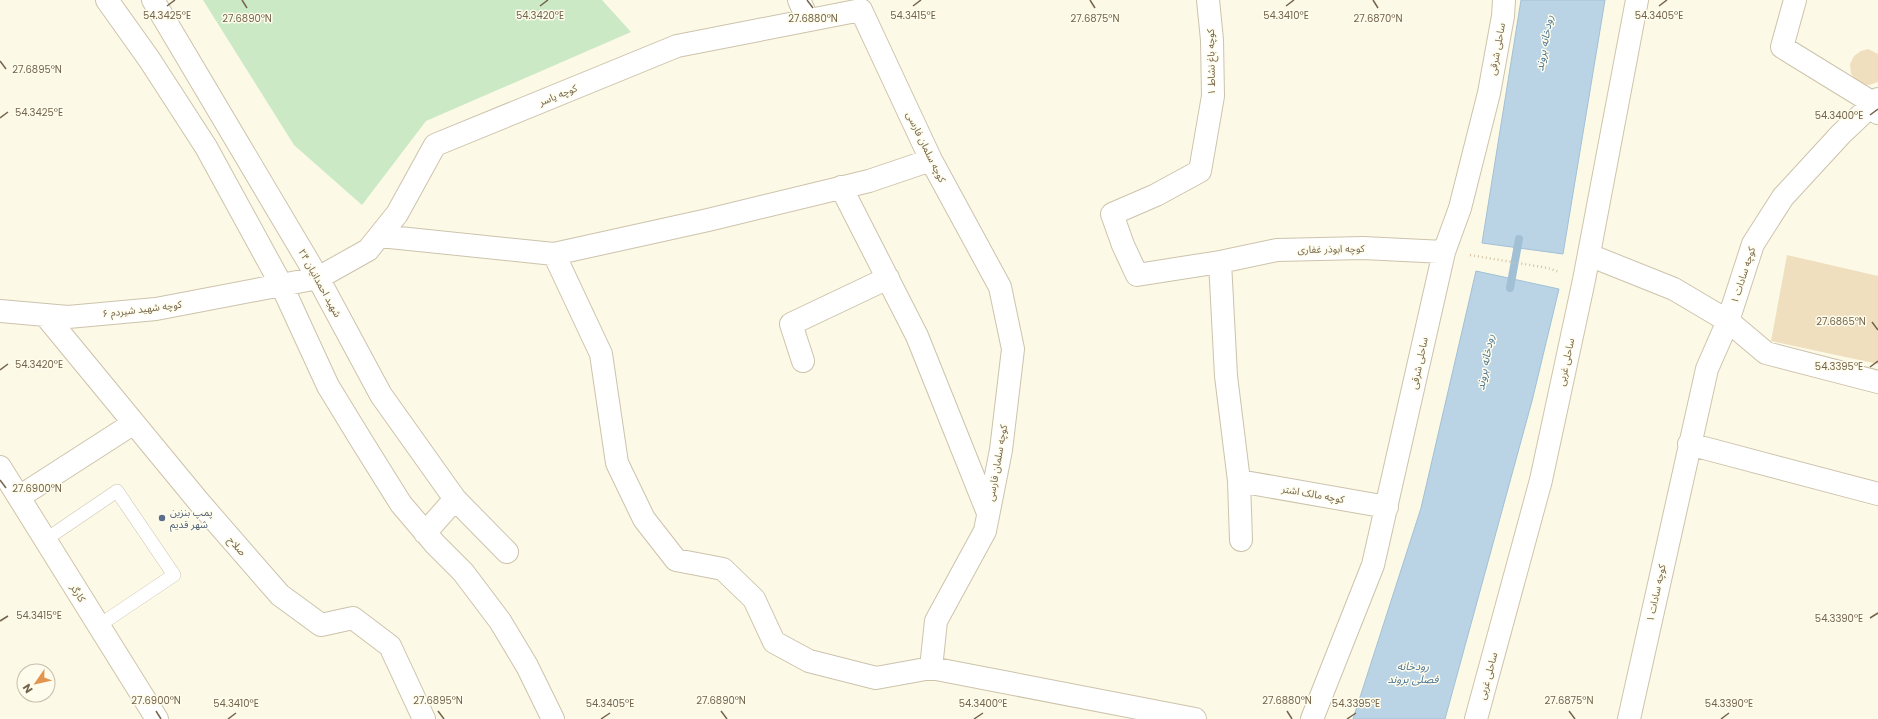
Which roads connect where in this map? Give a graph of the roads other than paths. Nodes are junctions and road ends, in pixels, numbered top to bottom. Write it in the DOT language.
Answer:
graph roads {
  1 [pos="107,0"];
  2 [pos="153,0"];
  3 [pos="799,0"];
  4 [pos="1208,0"];
  5 [pos="1504,0"];
  6 [pos="1637,0"];
  7 [pos="1795,0"];
  8 [pos="862,5"];
  9 [pos="808,20"];
  10 [pos="1876,105"];
  11 [pos="932,160"];
  12 [pos="1200,171"];
  13 [pos="841,188"];
  14 [pos="380,236"];
  15 [pos="1444,252"];
  16 [pos="554,254"];
  17 [pos="1589,255"];
  18 [pos="1220,262"];
  19 [pos="318,278"];
  20 [pos="888,278"];
  21 [pos="282,286"];
  22 [pos="0,311"];
  23 [pos="45,315"];
  24 [pos="1728,320"];
  25 [pos="803,361"];
  26 [pos="1878,382"];
  27 [pos="134,423"];
  28 [pos="1689,444"];
  29 [pos="0,467"];
  30 [pos="1239,481"];
  31 [pos="1878,494"];
  32 [pos="19,498"];
  33 [pos="455,499"];
  34 [pos="1387,507"];
  35 [pos="988,513"];
  36 [pos="426,533"];
  37 [pos="45,540"];
  38 [pos="1241,540"];
  39 [pos="506,552"];
  40 [pos="98,626"];
  41 [pos="931,668"];
  42 [pos="157,719"];
  43 [pos="424,719"];
  44 [pos="553,719"];
  45 [pos="1195,719"];
  46 [pos="1312,719"];
  47 [pos="1476,719"];
  48 [pos="1629,719"];
  1 -- 21 [label="street"];
  2 -- 19 [label="street, شهید احمدانیان ۲۴"];
  3 -- 9 [label="street"];
  4 -- 12 [label="street, کوچه باغ نشاط ۱"];
  5 -- 15 [label="street, ساحلی شرقی"];
  6 -- 17 [label="street, ساحلی غربی"];
  7 -- 10 [label="street"];
  8 -- 9 [label="street, کوچه یاسر"];
  8 -- 11 [label="street, کوچه سلمان فارسی"];
  9 -- 14 [label="street, کوچه یاسر"];
  10 -- 24 [label="street, کوچه سادات ۱"];
  11 -- 13 [label="street"];
  11 -- 35 [label="street, کوچه سلمان فارسی"];
  12 -- 18 [label="street, کوچه ابوذر غفاری"];
  13 -- 16 [label="street"];
  13 -- 20 [label="street"];
  14 -- 16 [label="street"];
  14 -- 19 [label="street, کوچه یاسر"];
  15 -- 18 [label="street, کوچه ابوذر غفاری"];
  15 -- 34 [label="street, ساحلی شرقی"];
  16 -- 41 [label="street"];
  17 -- 24 [label="street"];
  17 -- 47 [label="street, ساحلی غربی"];
  18 -- 30 [label="street"];
  19 -- 21 [label="street, کوچه شهید شیردم ۶"];
  19 -- 33 [label="street, شهید احمدانیان ۲۴"];
  20 -- 25 [label="street"];
  20 -- 35 [label="street"];
  21 -- 23 [label="street, کوچه شهید شیردم ۶"];
  21 -- 36 [label="street"];
  22 -- 23 [label="street, کوچه شهید شیردم ۶"];
  23 -- 27 [label="street, صلاح"];
  24 -- 26 [label="street"];
  24 -- 28 [label="street, کوچه سادات ۱"];
  27 -- 32 [label="street"];
  27 -- 43 [label="street, صلاح"];
  28 -- 31 [label="street"];
  28 -- 48 [label="street, کوچه سادات ۱"];
  29 -- 32 [label="street, کارگر"];
  30 -- 34 [label="street, کوچه مالک اشتر"];
  30 -- 38 [label="street"];
  32 -- 37 [label="street, کارگر"];
  33 -- 36 [label="street"];
  33 -- 39 [label="street, شهید احمدانیان ۲۴"];
  34 -- 46 [label="street, ساحلی شرقی"];
  35 -- 41 [label="street, کوچه سلمان فارسی"];
  36 -- 44 [label="street"];
  37 -- 40 [label="street, کارگر"];
  37 -- 40 [label="lane"];
  40 -- 42 [label="street, کارگر"];
  41 -- 45 [label="street"];
}
